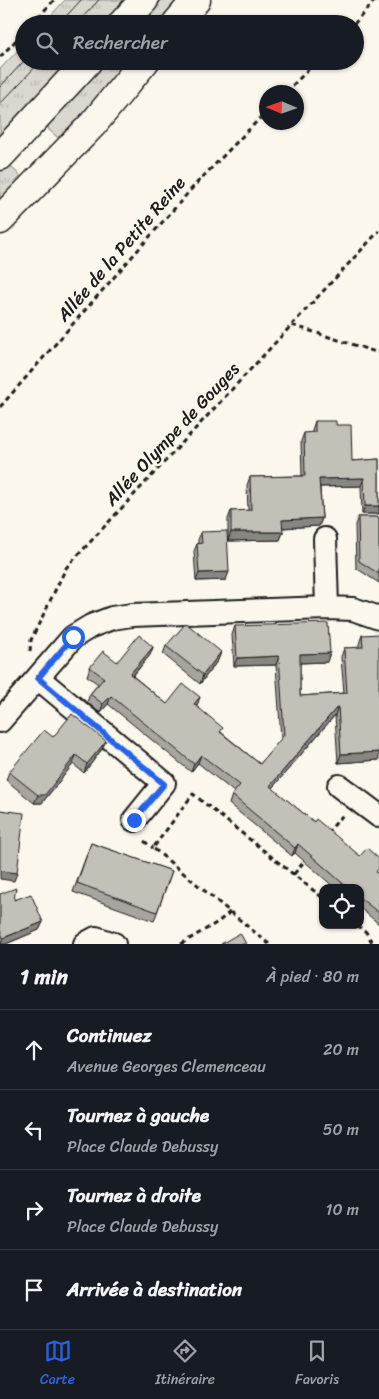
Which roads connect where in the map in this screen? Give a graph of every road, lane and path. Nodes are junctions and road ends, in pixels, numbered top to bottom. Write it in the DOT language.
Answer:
graph roads {
  1 [pos="54,0"];
  2 [pos="144,0"];
  3 [pos="196,0"];
  4 [pos="375,0"];
  5 [pos="40,15"];
  6 [pos="130,15"];
  7 [pos="184,15"];
  8 [pos="362,15"];
  9 [pos="15,41"];
  10 [pos="0,57"];
  11 [pos="80,70"];
  12 [pos="138,70"];
  13 [pos="308,70"];
  14 [pos="293,85"];
  15 [pos="259,119"];
  16 [pos="0,156"];
  17 [pos="0,220"];
  18 [pos="379,231"];
  19 [pos="292,325"];
  20 [pos="379,353"];
  21 [pos="0,407"];
  22 [pos="325,540"];
  23 [pos="327,608"];
  24 [pos="379,618"];
  25 [pos="38,678"];
  26 [pos="0,721"];
  27 [pos="347,793"];
  28 [pos="379,816"];
  29 [pos="134,820"];
  30 [pos="325,837"];
  31 [pos="312,852"];
  32 [pos="294,874"];
  33 [pos="319,895"];
  34 [pos="230,912"];
  35 [pos="362,929"];
  36 [pos="85,944"];
  37 [pos="114,944"];
  38 [pos="181,944"];
  39 [pos="269,944"];
  40 [pos="373,944"];
  1 -- 5 [label="path"];
  2 -- 6 [label="main road"];
  3 -- 7 [label="main road"];
  4 -- 8 [label="path"];
  9 -- 10 [label="path"];
  11 -- 16 [label="main road"];
  12 -- 17 [label="main road"];
  13 -- 14 [label="path"];
  15 -- 21 [label="path, Allée de la Petite Reine"];
  18 -- 19 [label="path, Allée Olympe de Gouges"];
  19 -- 20 [label="path"];
  19 -- 25 [label="path, Allée Olympe de Gouges"];
  22 -- 23 [label="street"];
  23 -- 24 [label="street"];
  23 -- 25 [label="street"];
  25 -- 26 [label="street"];
  25 -- 29 [label="street"];
  27 -- 28 [label="street"];
  27 -- 30 [label="path"];
  31 -- 32 [label="path"];
  32 -- 33 [label="path"];
  32 -- 34 [label="path"];
  34 -- 38 [label="path"];
  34 -- 39 [label="path"];
  35 -- 40 [label="path"];
  36 -- 37 [label="street"];
}
